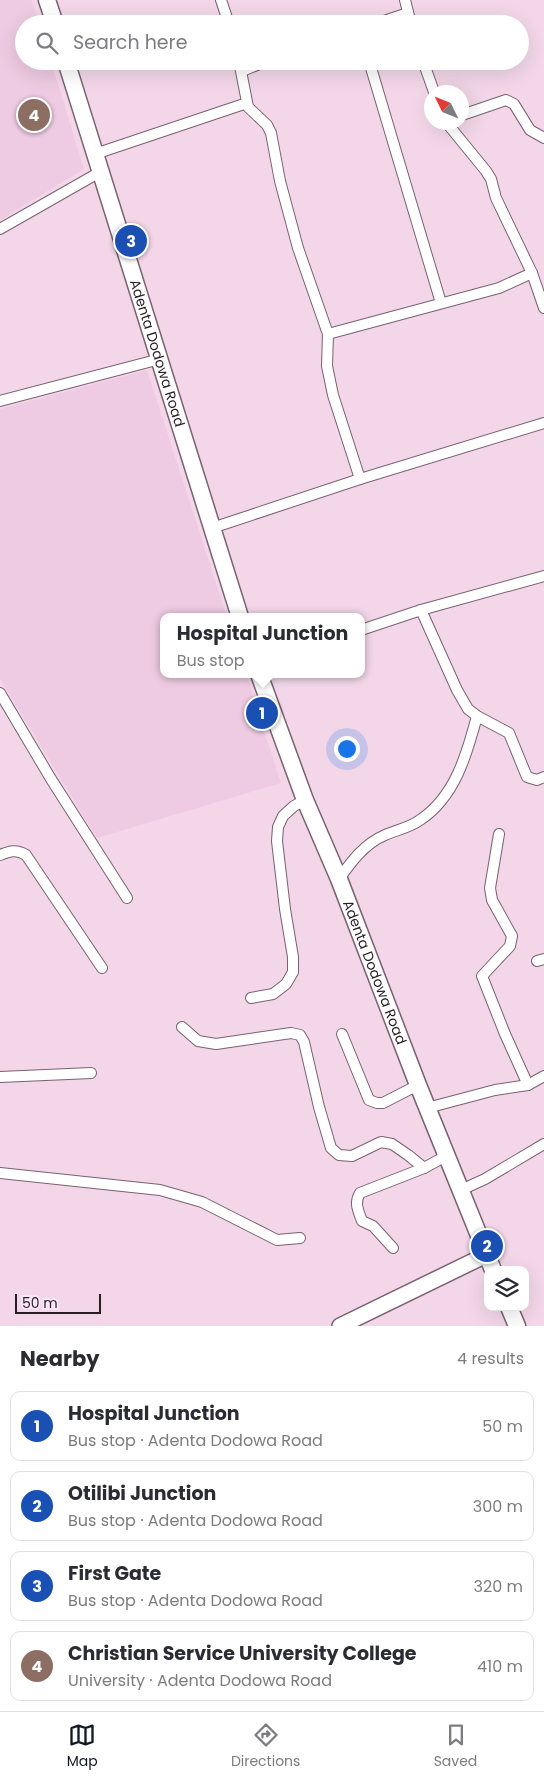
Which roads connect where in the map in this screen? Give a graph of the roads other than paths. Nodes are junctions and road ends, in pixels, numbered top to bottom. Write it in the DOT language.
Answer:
graph roads {
  1 [pos="47,0"];
  2 [pos="222,0"];
  3 [pos="404,0"];
  4 [pos="408,13"];
  5 [pos="52,15"];
  6 [pos="226,15"];
  7 [pos="402,15"];
  8 [pos="69,70"];
  9 [pos="242,70"];
  10 [pos="372,70"];
  11 [pos="426,70"];
  12 [pos="432,85"];
  13 [pos="247,103"];
  14 [pos="469,113"];
  15 [pos="453,130"];
  16 [pos="544,138"];
  17 [pos="96,154"];
  18 [pos="100,172"];
  19 [pos="0,229"];
  20 [pos="532,273"];
  21 [pos="441,303"];
  22 [pos="544,308"];
  23 [pos="328,334"];
  24 [pos="160,359"];
  25 [pos="0,401"];
  26 [pos="544,423"];
  27 [pos="360,479"];
  28 [pos="212,528"];
  29 [pos="544,576"];
  30 [pos="421,610"];
  31 [pos="239,613"];
  32 [pos="365,629"];
  33 [pos="260,678"];
  34 [pos="0,693"];
  35 [pos="477,716"];
  36 [pos="544,777"];
  37 [pos="305,800"];
  38 [pos="499,834"];
  39 [pos="0,854"];
  40 [pos="338,879"];
  41 [pos="127,898"];
  42 [pos="102,968"];
  43 [pos="251,998"];
  44 [pos="182,1027"];
  45 [pos="342,1034"];
  46 [pos="91,1074"];
  47 [pos="544,1076"];
  48 [pos="0,1077"];
  49 [pos="418,1085"];
  50 [pos="528,1085"];
  51 [pos="427,1108"];
  52 [pos="544,1144"];
  53 [pos="446,1156"];
  54 [pos="424,1168"];
  55 [pos="0,1173"];
  56 [pos="461,1190"];
  57 [pos="300,1238"];
  58 [pos="394,1248"];
  59 [pos="490,1263"];
  60 [pos="511,1311"];
  61 [pos="366,1321"];
  62 [pos="340,1326"];
  63 [pos="517,1326"];
  1 -- 5 [label="main road"];
  2 -- 6 [label="street"];
  3 -- 4 [label="street"];
  4 -- 7 [label="street"];
  8 -- 17 [label="main road, Adenta Dodowa Road"];
  9 -- 13 [label="street"];
  10 -- 21 [label="street"];
  11 -- 12 [label="street"];
  13 -- 17 [label="street"];
  13 -- 23 [label="street"];
  14 -- 16 [label="street"];
  15 -- 20 [label="street"];
  17 -- 18 [label="main road, Adenta Dodowa Road"];
  18 -- 19 [label="street"];
  18 -- 24 [label="main road, Adenta Dodowa Road"];
  20 -- 21 [label="street"];
  20 -- 22 [label="street"];
  21 -- 23 [label="street"];
  23 -- 27 [label="street"];
  24 -- 25 [label="street"];
  24 -- 28 [label="main road, Adenta Dodowa Road"];
  26 -- 27 [label="street"];
  27 -- 28 [label="street"];
  28 -- 31 [label="main road, Adenta Dodowa Road"];
  29 -- 30 [label="street"];
  30 -- 32 [label="street"];
  30 -- 35 [label="street"];
  33 -- 37 [label="main road, Adenta Dodowa Road"];
  34 -- 41 [label="street"];
  35 -- 36 [label="street"];
  35 -- 40 [label="street"];
  37 -- 40 [label="main road, Adenta Dodowa Road"];
  37 -- 43 [label="street"];
  38 -- 50 [label="street"];
  39 -- 42 [label="street"];
  40 -- 49 [label="main road, Adenta Dodowa Road"];
  44 -- 54 [label="street"];
  45 -- 49 [label="street"];
  46 -- 48 [label="street"];
  47 -- 50 [label="street"];
  49 -- 51 [label="main road, Adenta Dodowa Road"];
  50 -- 51 [label="street"];
  51 -- 53 [label="main road, Adenta Dodowa Road"];
  52 -- 56 [label="street"];
  53 -- 54 [label="street"];
  53 -- 56 [label="main road, Adenta Dodowa Road"];
  54 -- 58 [label="street"];
  55 -- 57 [label="street"];
  56 -- 59 [label="main road, Adenta Dodowa Road"];
  59 -- 61 [label="main road"];
  60 -- 63 [label="main road"];
  61 -- 62 [label="main road"];
}
